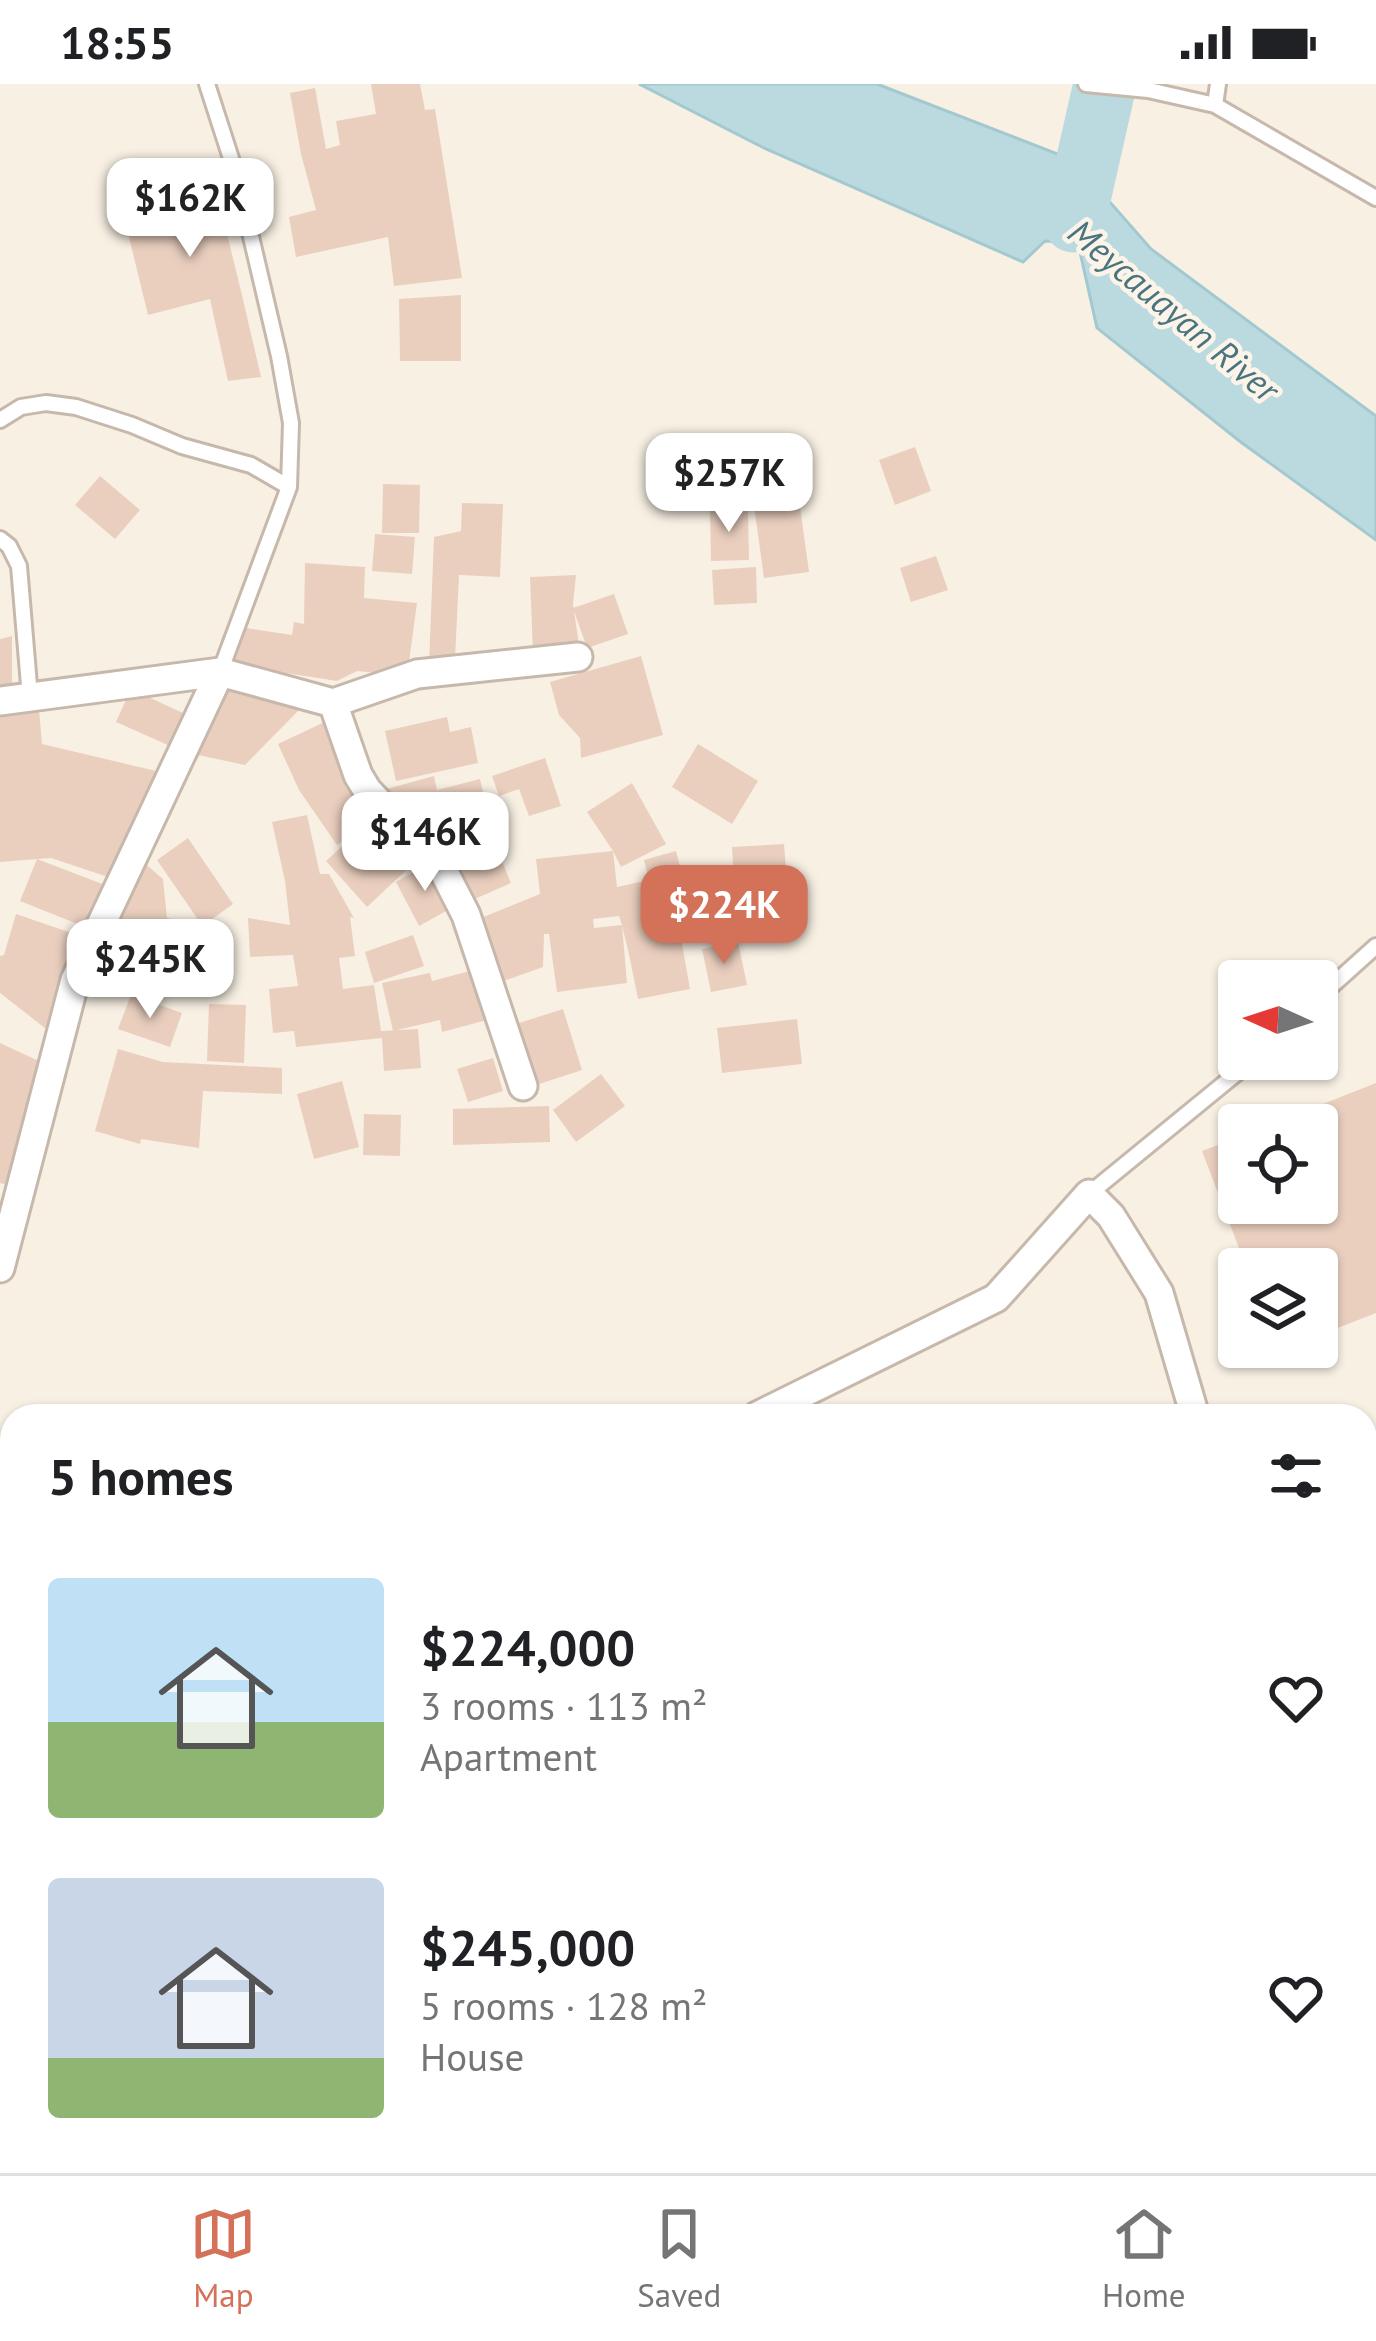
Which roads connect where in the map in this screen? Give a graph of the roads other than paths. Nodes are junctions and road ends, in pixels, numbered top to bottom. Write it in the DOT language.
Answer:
graph roads {
  1 [pos="207,84"];
  2 [pos="1086,84"];
  3 [pos="1218,84"];
  4 [pos="1215,105"];
  5 [pos="1376,198"];
  6 [pos="0,420"];
  7 [pos="289,487"];
  8 [pos="0,539"];
  9 [pos="578,657"];
  10 [pos="220,672"];
  11 [pos="30,697"];
  12 [pos="0,701"];
  13 [pos="333,703"];
  14 [pos="1376,946"];
  15 [pos="1338,980"];
  16 [pos="1228,1080"];
  17 [pos="524,1086"];
  18 [pos="1090,1194"];
  19 [pos="0,1268"];
  20 [pos="781,1404"];
  21 [pos="1192,1404"];
  1 -- 7 [label="lane"];
  2 -- 4 [label="lane"];
  3 -- 4 [label="lane"];
  4 -- 5 [label="lane"];
  6 -- 7 [label="lane"];
  7 -- 10 [label="lane"];
  8 -- 11 [label="lane"];
  9 -- 13 [label="street"];
  10 -- 11 [label="street"];
  10 -- 13 [label="street"];
  10 -- 19 [label="street"];
  11 -- 12 [label="street"];
  13 -- 17 [label="street"];
  14 -- 15 [label="lane"];
  16 -- 18 [label="lane"];
  18 -- 20 [label="street"];
  18 -- 21 [label="street"];
}
